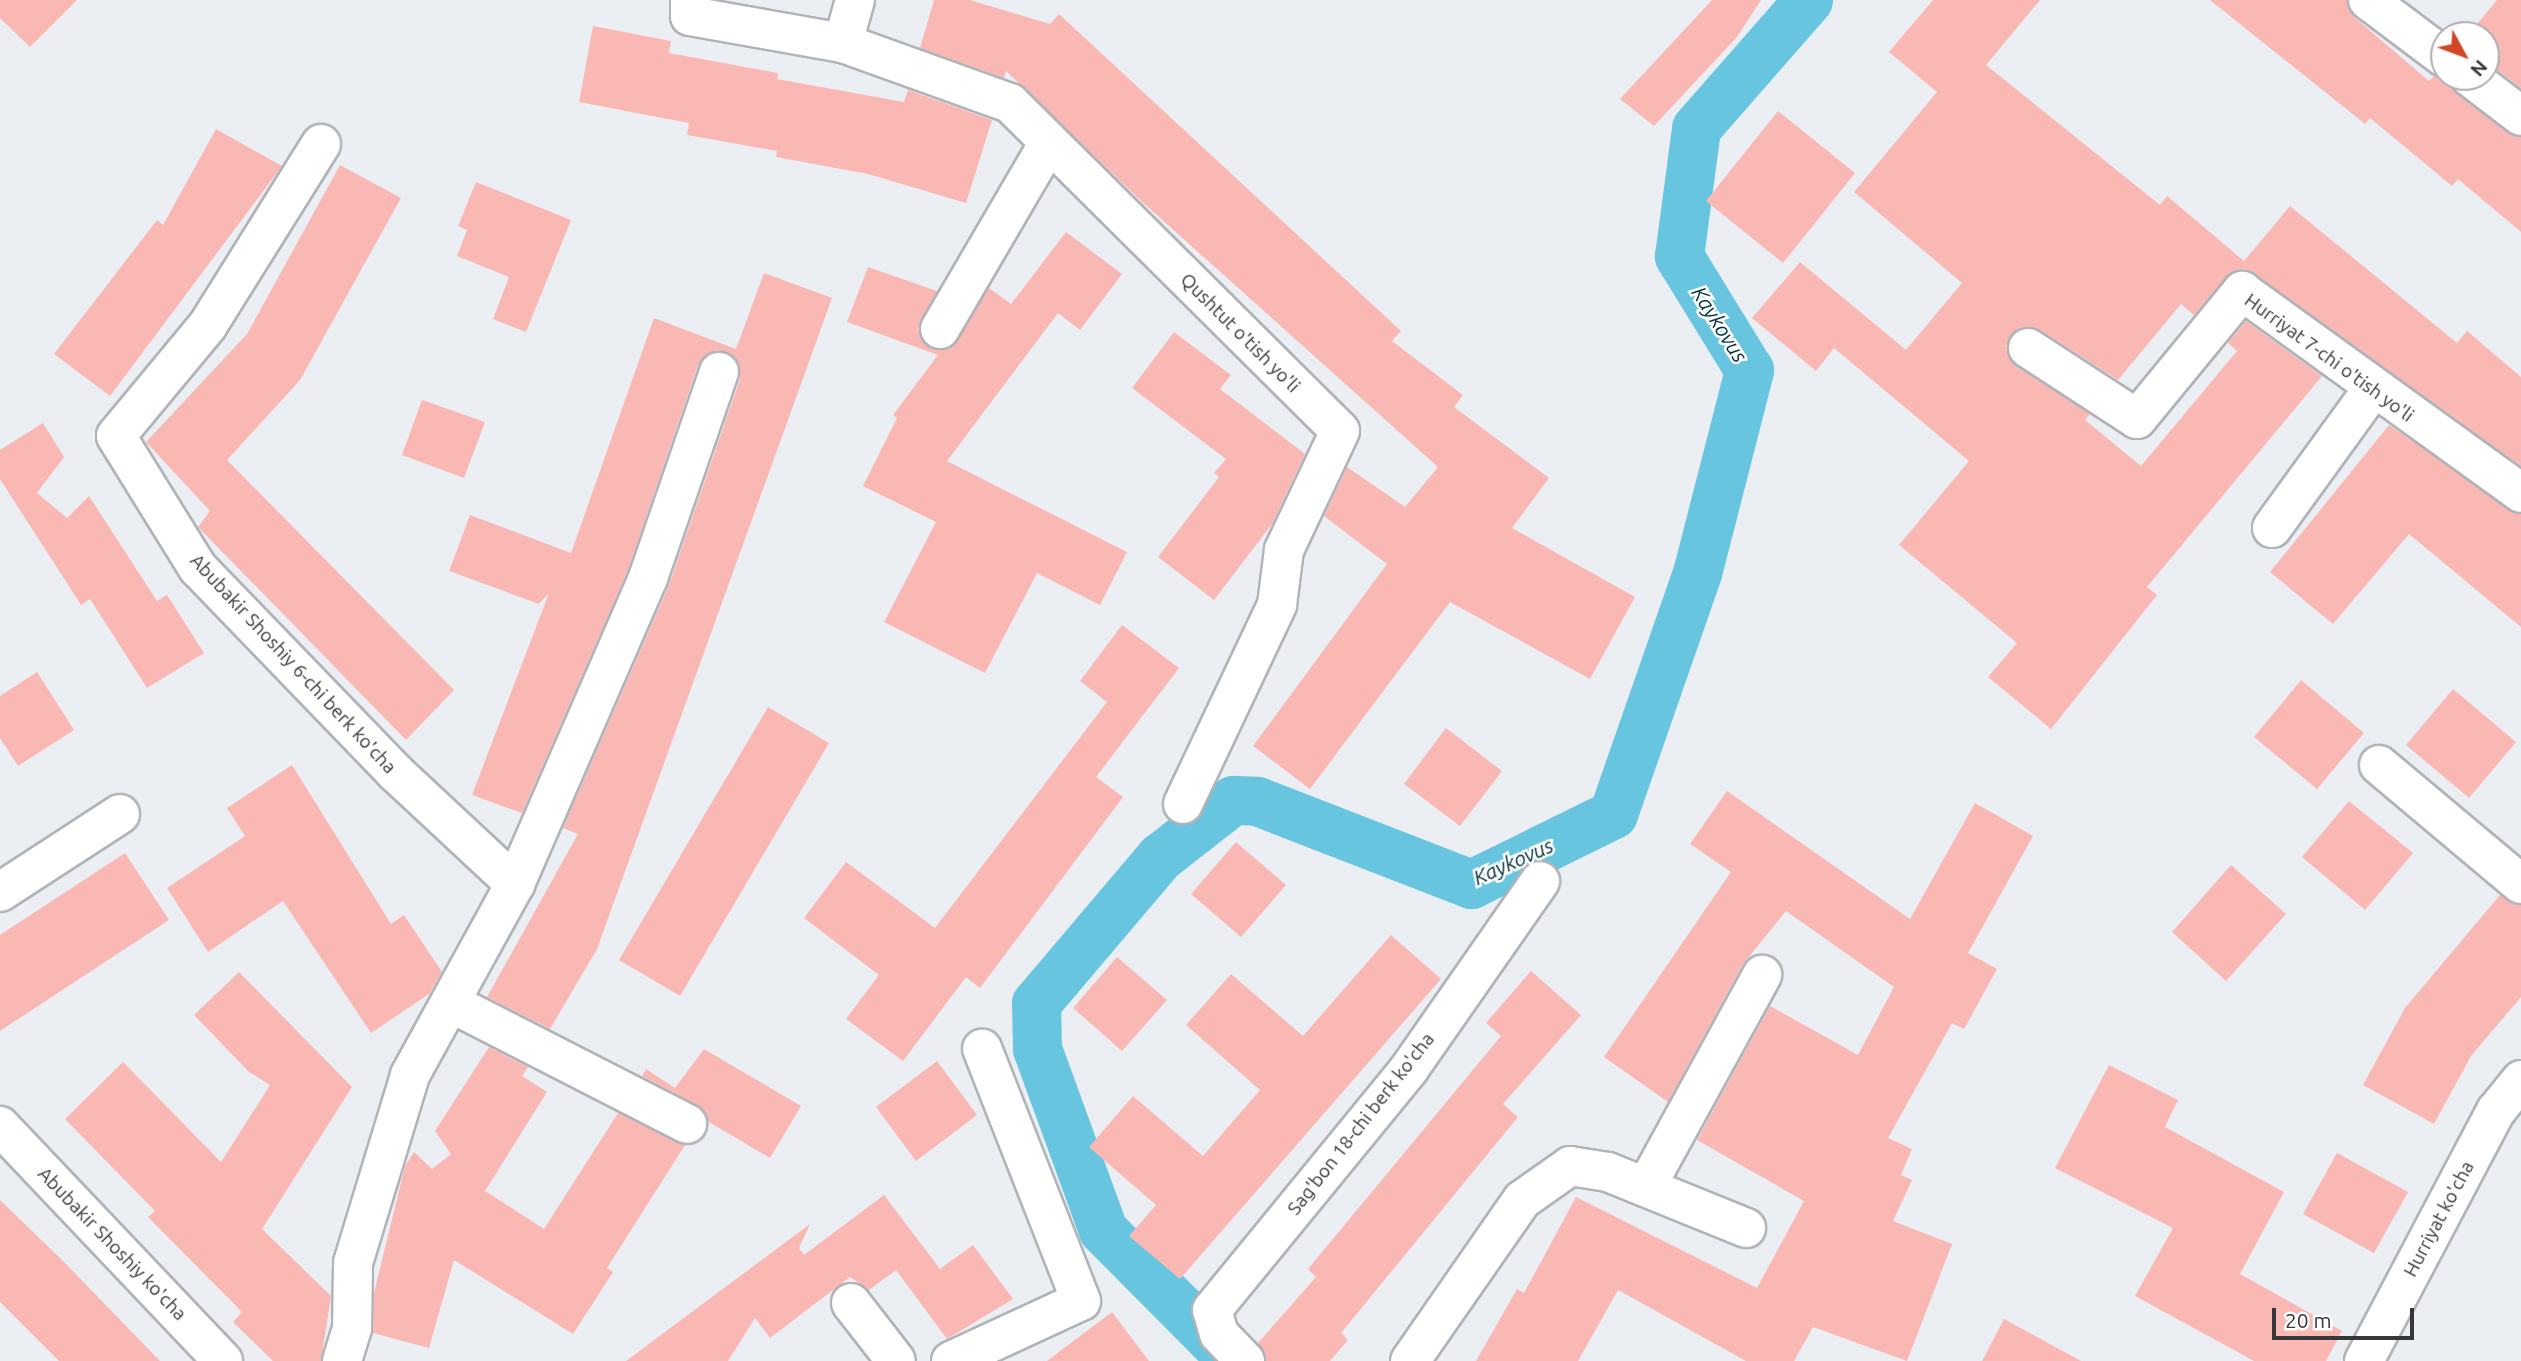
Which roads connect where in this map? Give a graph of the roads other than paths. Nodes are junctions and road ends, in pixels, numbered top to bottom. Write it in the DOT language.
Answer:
graph roads {
  1 [pos="690,0"];
  2 [pos="855,0"];
  3 [pos="2368,0"];
  4 [pos="843,43"];
  5 [pos="2430,46"];
  6 [pos="2488,91"];
  7 [pos="2521,116"];
  8 [pos="321,144"];
  9 [pos="1048,144"];
  10 [pos="940,329"];
  11 [pos="2028,348"];
  12 [pos="719,372"];
  13 [pos="2372,390"];
  14 [pos="2521,493"];
  15 [pos="2272,528"];
  16 [pos="2379,765"];
  17 [pos="1183,804"];
  18 [pos="120,814"];
  19 [pos="1540,881"];
  20 [pos="515,884"];
  21 [pos="2521,884"];
  22 [pos="0,892"];
  23 [pos="1762,975"];
  24 [pos="453,1004"];
  25 [pos="982,1049"];
  26 [pos="2521,1080"];
  27 [pos="687,1124"];
  28 [pos="0,1126"];
  29 [pos="1646,1187"];
  30 [pos="1746,1228"];
  31 [pos="851,1303"];
  32 [pos="223,1361"];
  33 [pos="342,1361"];
  34 [pos="897,1361"];
  35 [pos="951,1361"];
  36 [pos="1245,1361"];
  37 [pos="1410,1361"];
  38 [pos="2364,1361"];
  1 -- 4 [label="street, Qushtut o'tish yo'li"];
  2 -- 4 [label="street"];
  3 -- 5 [label="street"];
  4 -- 9 [label="street, Qushtut o'tish yo'li"];
  6 -- 7 [label="street"];
  8 -- 20 [label="street, Abubakir Shoshiy 6-chi berk ko'cha"];
  9 -- 10 [label="street"];
  9 -- 17 [label="street, Qushtut o'tish yo'li"];
  11 -- 13 [label="street, Hurriyat 7-chi o'tish yo'li"];
  12 -- 20 [label="street"];
  13 -- 14 [label="street, Hurriyat 7-chi o'tish yo'li"];
  13 -- 15 [label="street"];
  16 -- 21 [label="street"];
  18 -- 22 [label="street"];
  19 -- 36 [label="street, Sag'bon 18-chi berk ko'cha"];
  20 -- 24 [label="street"];
  23 -- 29 [label="street"];
  24 -- 27 [label="street"];
  24 -- 33 [label="street"];
  25 -- 35 [label="street"];
  26 -- 38 [label="street, Hurriyat ko'cha"];
  28 -- 32 [label="street, Abubakir Shoshiy ko'cha"];
  29 -- 30 [label="street"];
  29 -- 37 [label="street"];
  31 -- 34 [label="street"];
}
